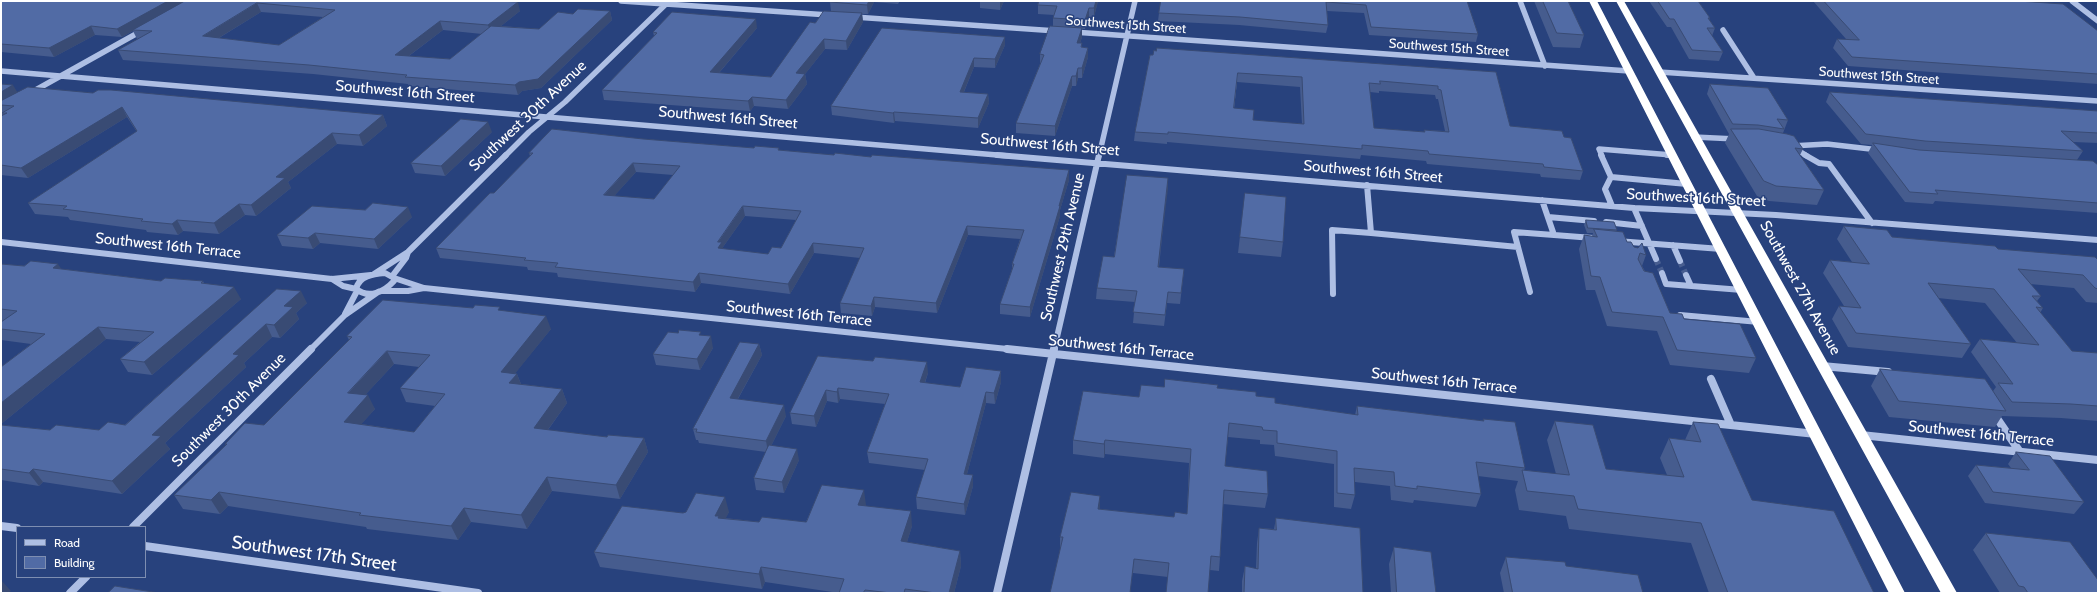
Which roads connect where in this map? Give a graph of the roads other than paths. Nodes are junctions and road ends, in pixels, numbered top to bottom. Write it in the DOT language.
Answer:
graph roads {
  1 [pos="621,1"];
  2 [pos="1135,1"];
  3 [pos="1520,1"];
  4 [pos="1593,1"];
  5 [pos="1620,1"];
  6 [pos="2072,1"];
  7 [pos="667,3"];
  8 [pos="836,16"];
  9 [pos="844,16"];
  10 [pos="2098,21"];
  11 [pos="148,28"];
  12 [pos="1723,30"];
  13 [pos="1126,36"];
  14 [pos="1546,66"];
  15 [pos="1,71"];
  16 [pos="1630,72"];
  17 [pos="1659,72"];
  18 [pos="61,76"];
  19 [pos="1754,78"];
  20 [pos="28,95"];
  21 [pos="2098,101"];
  22 [pos="548,116"];
  23 [pos="1694,137"];
  24 [pos="1744,140"];
  25 [pos="1888,152"];
  26 [pos="1672,155"];
  27 [pos="1097,162"];
  28 [pos="1611,177"];
  29 [pos="1687,184"];
  30 [pos="1367,185"];
  31 [pos="1542,200"];
  32 [pos="1612,206"];
  33 [pos="1634,208"];
  34 [pos="1702,212"];
  35 [pos="1738,213"];
  36 [pos="1548,217"];
  37 [pos="1872,223"];
  38 [pos="1642,226"];
  39 [pos="1371,234"];
  40 [pos="1554,235"];
  41 [pos="1601,239"];
  42 [pos="1609,240"];
  43 [pos="2098,240"];
  44 [pos="1625,241"];
  45 [pos="1,242"];
  46 [pos="1649,244"];
  47 [pos="1673,245"];
  48 [pos="1518,247"];
  49 [pos="1721,249"];
  50 [pos="408,252"];
  51 [pos="1629,252"];
  52 [pos="1656,259"];
  53 [pos="1680,261"];
  54 [pos="1662,273"];
  55 [pos="373,275"];
  56 [pos="1686,275"];
  57 [pos="393,277"];
  58 [pos="332,279"];
  59 [pos="1691,286"];
  60 [pos="424,288"];
  61 [pos="357,290"];
  62 [pos="1742,290"];
  63 [pos="380,292"];
  64 [pos="1530,292"];
  65 [pos="1333,294"];
  66 [pos="345,315"];
  67 [pos="1680,315"];
  68 [pos="1759,322"];
  69 [pos="1054,355"];
  70 [pos="1822,366"];
  71 [pos="1894,372"];
  72 [pos="1712,379"];
  73 [pos="1990,408"];
  74 [pos="1731,425"];
  75 [pos="1816,434"];
  76 [pos="1861,435"];
  77 [pos="2020,452"];
  78 [pos="2098,460"];
  79 [pos="1,526"];
  80 [pos="134,526"];
  81 [pos="16,528"];
  82 [pos="146,546"];
  83 [pos="85,578"];
  84 [pos="70,593"];
  85 [pos="478,593"];
  86 [pos="997,593"];
  87 [pos="1897,593"];
  88 [pos="1949,593"];
  1 -- 7 [label="street"];
  2 -- 13 [label="street, Southwest 29th Avenue"];
  3 -- 14 [label="street"];
  4 -- 16 [label="highway"];
  5 -- 17 [label="highway, Southwest 27th Avenue"];
  6 -- 10 [label="street"];
  7 -- 8 [label="street"];
  7 -- 22 [label="street, Southwest 30th Avenue"];
  9 -- 13 [label="street, Southwest 15th Street"];
  11 -- 18 [label="street"];
  12 -- 19 [label="street"];
  13 -- 14 [label="street, Southwest 15th Street"];
  13 -- 27 [label="street, Southwest 29th Avenue"];
  14 -- 16 [label="street, Southwest 15th Street"];
  15 -- 18 [label="street, Southwest 16th Street"];
  16 -- 26 [label="highway"];
  17 -- 19 [label="street, Southwest 15th Street"];
  17 -- 23 [label="highway, Southwest 27th Avenue"];
  18 -- 20 [label="street"];
  18 -- 22 [label="street, Southwest 16th Street"];
  19 -- 21 [label="street, Southwest 15th Street"];
  22 -- 27 [label="street, Southwest 16th Street"];
  22 -- 50 [label="street, Southwest 30th Avenue"];
  23 -- 24 [label="street"];
  23 -- 35 [label="highway, Southwest 27th Avenue"];
  25 -- 37 [label="street"];
  26 -- 28 [label="street"];
  26 -- 29 [label="highway"];
  27 -- 30 [label="street, Southwest 16th Street"];
  27 -- 69 [label="street, Southwest 29th Avenue"];
  28 -- 29 [label="street"];
  28 -- 32 [label="street"];
  29 -- 34 [label="highway"];
  30 -- 31 [label="street, Southwest 16th Street"];
  30 -- 39 [label="street"];
  31 -- 32 [label="street, Southwest 16th Street"];
  31 -- 36 [label="street"];
  32 -- 33 [label="street, Southwest 16th Street"];
  33 -- 34 [label="street, Southwest 16th Street"];
  33 -- 38 [label="street"];
  34 -- 35 [label="street, Southwest 16th Street"];
  34 -- 49 [label="highway"];
  35 -- 37 [label="street, Southwest 16th Street"];
  35 -- 70 [label="highway, Southwest 27th Avenue"];
  36 -- 38 [label="street"];
  36 -- 40 [label="street"];
  37 -- 43 [label="street, Southwest 16th Street"];
  38 -- 46 [label="street"];
  39 -- 48 [label="street"];
  39 -- 65 [label="street"];
  40 -- 41 [label="street"];
  40 -- 48 [label="street"];
  42 -- 44 [label="street"];
  44 -- 46 [label="street"];
  44 -- 51 [label="street"];
  45 -- 58 [label="street, Southwest 16th Terrace"];
  46 -- 47 [label="street"];
  46 -- 52 [label="street"];
  47 -- 49 [label="street"];
  47 -- 53 [label="street"];
  48 -- 64 [label="street"];
  49 -- 62 [label="highway"];
  50 -- 55 [label="street, Southwest 30th Avenue"];
  50 -- 57 [label="street, Southwest 30th Avenue"];
  54 -- 59 [label="street"];
  55 -- 57 [label="street, Southwest 16th Terrace"];
  55 -- 58 [label="street, Southwest 16th Terrace"];
  55 -- 61 [label="street, Southwest 30th Avenue"];
  56 -- 59 [label="street"];
  57 -- 60 [label="street, Southwest 16th Terrace"];
  57 -- 63 [label="street, Southwest 30th Avenue"];
  58 -- 61 [label="street, Southwest 16th Terrace"];
  59 -- 62 [label="street"];
  60 -- 63 [label="street, Southwest 16th Terrace"];
  60 -- 69 [label="street, Southwest 16th Terrace"];
  61 -- 63 [label="street, Southwest 16th Terrace"];
  61 -- 66 [label="street, Southwest 30th Avenue"];
  62 -- 68 [label="highway"];
  63 -- 66 [label="street, Southwest 30th Avenue"];
  66 -- 80 [label="street, Southwest 30th Avenue"];
  67 -- 68 [label="street"];
  68 -- 75 [label="highway"];
  69 -- 74 [label="street, Southwest 16th Terrace"];
  69 -- 86 [label="street, Southwest 29th Avenue"];
  70 -- 71 [label="street"];
  70 -- 76 [label="highway, Southwest 27th Avenue"];
  72 -- 74 [label="street"];
  73 -- 77 [label="street"];
  74 -- 75 [label="street, Southwest 16th Terrace"];
  75 -- 87 [label="highway"];
  76 -- 77 [label="street, Southwest 16th Terrace"];
  76 -- 88 [label="highway, Southwest 27th Avenue"];
  77 -- 78 [label="street, Southwest 16th Terrace"];
  79 -- 81 [label="street"];
  82 -- 85 [label="street, Southwest 17th Street"];
  83 -- 84 [label="street"];
}
